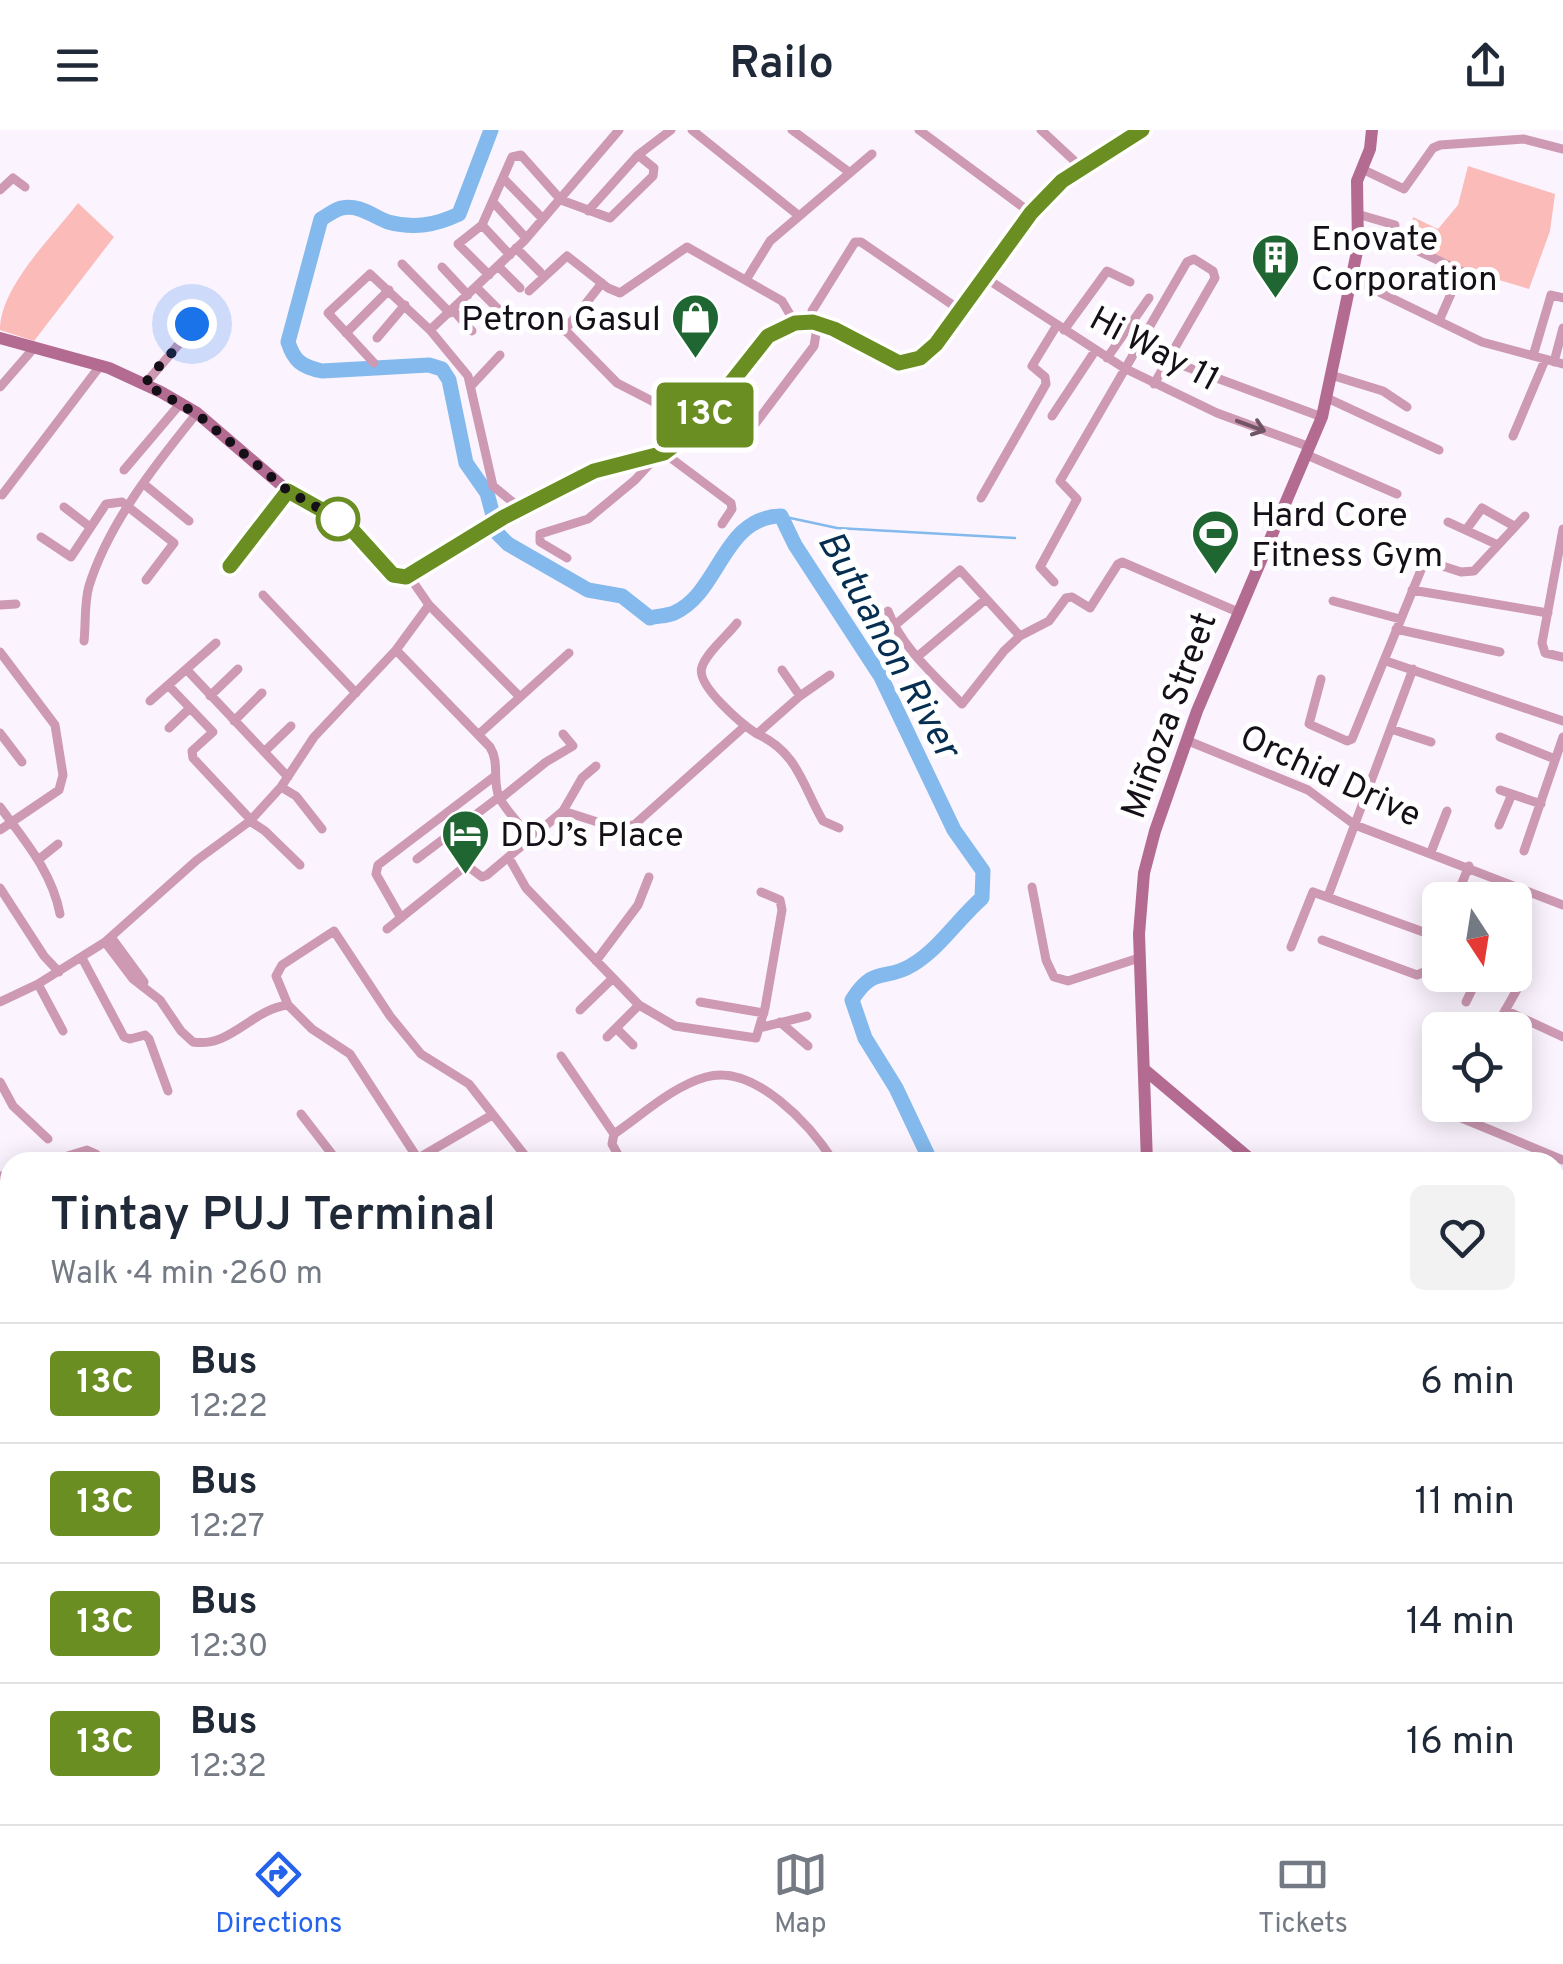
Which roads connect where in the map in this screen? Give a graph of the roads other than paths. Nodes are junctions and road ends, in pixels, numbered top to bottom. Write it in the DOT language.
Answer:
graph roads {
  1 [pos="618,130"];
  2 [pos="671,130"];
  3 [pos="692,130"];
  4 [pos="792,130"];
  5 [pos="918,130"];
  6 [pos="1041,130"];
  7 [pos="1142,130"];
  8 [pos="1372,130"];
  9 [pos="1562,149"];
  10 [pos="872,154"];
  11 [pos="638,155"];
  12 [pos="1081,167"];
  13 [pos="1362,168"];
  14 [pos="849,172"];
  15 [pos="504,179"];
  16 [pos="25,187"];
  17 [pos="0,190"];
  18 [pos="562,200"];
  19 [pos="493,202"];
  20 [pos="588,211"];
  21 [pos="1031,213"];
  22 [pos="1357,214"];
  23 [pos="798,215"];
  24 [pos="543,219"];
  25 [pos="482,225"];
  26 [pos="1395,225"];
  27 [pos="526,238"];
  28 [pos="513,251"];
  29 [pos="1418,251"];
  30 [pos="402,264"];
  31 [pos="498,266"];
  32 [pos="442,267"];
  33 [pos="540,272"];
  34 [pos="489,275"];
  35 [pos="984,276"];
  36 [pos="1350,278"];
  37 [pos="746,280"];
  38 [pos="1130,282"];
  39 [pos="602,283"];
  40 [pos="389,290"];
  41 [pos="472,291"];
  42 [pos="1149,298"];
  43 [pos="1563,298"];
  44 [pos="404,305"];
  45 [pos="196,307"];
  46 [pos="498,310"];
  47 [pos="960,310"];
  48 [pos="452,312"];
  49 [pos="546,318"];
  50 [pos="1439,321"];
  51 [pos="813,322"];
  52 [pos="795,323"];
  53 [pos="1061,328"];
  54 [pos="1563,328"];
  55 [pos="430,330"];
  56 [pos="564,331"];
  57 [pos="346,332"];
  58 [pos="472,332"];
  59 [pos="0,338"];
  60 [pos="377,338"];
  61 [pos="33,349"];
  62 [pos="1094,351"];
  63 [pos="500,355"];
  64 [pos="1533,356"];
  65 [pos="1107,358"];
  66 [pos="1168,360"];
  67 [pos="374,362"];
  68 [pos="1554,362"];
  69 [pos="100,366"];
  70 [pos="1124,368"];
  71 [pos="1332,375"];
  72 [pos="145,384"];
  73 [pos="1154,384"];
  74 [pos="472,385"];
  75 [pos="0,387"];
  76 [pos="1327,398"];
  77 [pos="180,404"];
  78 [pos="1407,408"];
  79 [pos="197,414"];
  80 [pos="1052,416"];
  81 [pos="1322,417"];
  82 [pos="752,428"];
  83 [pos="692,432"];
  84 [pos="1512,436"];
  85 [pos="1439,450"];
  86 [pos="1309,451"];
  87 [pos="660,454"];
  88 [pos="124,470"];
  89 [pos="144,485"];
  90 [pos="1397,494"];
  91 [pos="2,495"];
  92 [pos="981,498"];
  93 [pos="129,506"];
  94 [pos="64,507"];
  95 [pos="520,508"];
  96 [pos="1525,516"];
  97 [pos="188,520"];
  98 [pos="1448,522"];
  99 [pos="722,524"];
  100 [pos="1514,526"];
  101 [pos="90,528"];
  102 [pos="1563,529"];
  103 [pos="1466,530"];
  104 [pos="41,537"];
  105 [pos="1498,545"];
  106 [pos="568,558"];
  107 [pos="1559,572"];
  108 [pos="404,577"];
  109 [pos="146,580"];
  110 [pos="1054,582"];
  111 [pos="1412,590"];
  112 [pos="263,595"];
  113 [pos="986,598"];
  114 [pos="1333,601"];
  115 [pos="16,604"];
  116 [pos="429,604"];
  117 [pos="0,605"];
  118 [pos="888,611"];
  119 [pos="1238,612"];
  120 [pos="1548,614"];
  121 [pos="737,623"];
  122 [pos="1398,624"];
  123 [pos="894,626"];
  124 [pos="1020,636"];
  125 [pos="84,640"];
  126 [pos="216,643"];
  127 [pos="396,650"];
  128 [pos="0,652"];
  129 [pos="1500,652"];
  130 [pos="569,653"];
  131 [pos="1563,657"];
  132 [pos="917,658"];
  133 [pos="1386,660"];
  134 [pos="238,669"];
  135 [pos="1413,669"];
  136 [pos="186,670"];
  137 [pos="782,670"];
  138 [pos="830,675"];
  139 [pos="1321,679"];
  140 [pos="169,686"];
  141 [pos="356,692"];
  142 [pos="262,694"];
  143 [pos="210,696"];
  144 [pos="800,696"];
  145 [pos="520,697"];
  146 [pos="150,702"];
  147 [pos="190,708"];
  148 [pos="232,719"];
  149 [pos="1563,720"];
  150 [pos="290,726"];
  151 [pos="744,726"];
  152 [pos="169,728"];
  153 [pos="1391,729"];
  154 [pos="213,732"];
  155 [pos="0,733"];
  156 [pos="563,734"];
  157 [pos="756,734"];
  158 [pos="478,736"];
  159 [pos="1500,737"];
  160 [pos="1563,737"];
  161 [pos="1186,740"];
  162 [pos="1432,742"];
  163 [pos="264,752"];
  164 [pos="1555,759"];
  165 [pos="22,762"];
  166 [pos="596,766"];
  167 [pos="494,776"];
  168 [pos="288,777"];
  169 [pos="281,787"];
  170 [pos="1368,790"];
  171 [pos="1500,790"];
  172 [pos="1512,794"];
  173 [pos="500,798"];
  174 [pos="1541,804"];
  175 [pos="1404,806"];
  176 [pos="0,807"];
  177 [pos="562,811"];
  178 [pos="1447,811"];
  179 [pos="250,821"];
  180 [pos="11,822"];
  181 [pos="1355,824"];
  182 [pos="1499,825"];
  183 [pos="838,828"];
  184 [pos="322,829"];
  185 [pos="0,830"];
  186 [pos="530,838"];
  187 [pos="58,844"];
  188 [pos="1524,851"];
  189 [pos="1431,852"];
  190 [pos="509,858"];
  191 [pos="417,859"];
  192 [pos="38,860"];
  193 [pos="300,865"];
  194 [pos="1468,866"];
  195 [pos="649,877"];
  196 [pos="1462,882"];
  197 [pos="1032,887"];
  198 [pos="1,892"];
  199 [pos="761,892"];
  200 [pos="1328,896"];
  201 [pos="1562,900"];
  202 [pos="60,914"];
  203 [pos="402,918"];
  204 [pos="387,930"];
  205 [pos="1422,931"];
  206 [pos="108,940"];
  207 [pos="1322,940"];
  208 [pos="1291,947"];
  209 [pos="82,958"];
  210 [pos="1139,958"];
  211 [pos="596,961"];
  212 [pos="55,974"];
  213 [pos="1422,974"];
  214 [pos="613,978"];
  215 [pos="38,984"];
  216 [pos="1471,992"];
  217 [pos="1515,992"];
  218 [pos="0,1002"];
  219 [pos="700,1002"];
  220 [pos="1466,1002"];
  221 [pos="640,1005"];
  222 [pos="288,1006"];
  223 [pos="580,1010"];
  224 [pos="1505,1010"];
  225 [pos="764,1013"];
  226 [pos="807,1016"];
  227 [pos="780,1022"];
  228 [pos="1563,1023"];
  229 [pos="616,1028"];
  230 [pos="759,1028"];
  231 [pos="63,1031"];
  232 [pos="1560,1036"];
  233 [pos="607,1037"];
  234 [pos="632,1046"];
  235 [pos="808,1046"];
  236 [pos="561,1056"];
  237 [pos="1145,1070"];
  238 [pos="0,1082"];
  239 [pos="168,1092"];
  240 [pos="301,1114"];
  241 [pos="492,1115"];
  242 [pos="1474,1122"];
  243 [pos="614,1134"];
  244 [pos="48,1139"];
  245 [pos="330,1152"];
  246 [pos="411,1152"];
  247 [pos="432,1152"];
  248 [pos="522,1152"];
  249 [pos="616,1152"];
  250 [pos="827,1152"];
  251 [pos="1147,1152"];
  252 [pos="1242,1152"];
  253 [pos="1544,1152"];
  1 -- 18 [label="street"];
  2 -- 11 [label="street"];
  3 -- 23 [label="street"];
  4 -- 14 [label="street"];
  5 -- 21 [label="street"];
  6 -- 12 [label="street"];
  7 -- 12 [label="main road"];
  8 -- 13 [label="main road, Miñoza Street"];
  9 -- 13 [label="street"];
  10 -- 14 [label="street"];
  11 -- 20 [label="street"];
  11 -- 20 [label="street"];
  12 -- 21 [label="main road"];
  13 -- 22 [label="main road, Miñoza Street"];
  14 -- 23 [label="street"];
  15 -- 18 [label="street"];
  15 -- 19 [label="street"];
  15 -- 24 [label="street"];
  16 -- 17 [label="street"];
  18 -- 20 [label="street"];
  18 -- 24 [label="street"];
  19 -- 25 [label="street"];
  19 -- 27 [label="street"];
  21 -- 35 [label="main road"];
  22 -- 26 [label="street"];
  22 -- 36 [label="main road, Miñoza Street"];
  23 -- 37 [label="street"];
  24 -- 27 [label="street"];
  25 -- 28 [label="street"];
  25 -- 34 [label="street"];
  27 -- 28 [label="street"];
  28 -- 31 [label="street"];
  28 -- 33 [label="street"];
  29 -- 50 [label="street"];
  30 -- 48 [label="street"];
  31 -- 34 [label="street"];
  31 -- 39 [label="street"];
  32 -- 41 [label="street"];
  34 -- 41 [label="street"];
  35 -- 47 [label="main road"];
  35 -- 53 [label="street, Hi Way 11"];
  36 -- 50 [label="street"];
  36 -- 71 [label="main road, Miñoza Street"];
  37 -- 39 [label="street"];
  37 -- 52 [label="street"];
  38 -- 53 [label="street"];
  39 -- 56 [label="street"];
  40 -- 44 [label="street"];
  40 -- 57 [label="street"];
  40 -- 57 [label="street"];
  41 -- 46 [label="street"];
  41 -- 48 [label="street"];
  42 -- 65 [label="street"];
  43 -- 64 [label="street"];
  44 -- 55 [label="street"];
  44 -- 60 [label="street"];
  45 -- 72 [label="street"];
  47 -- 51 [label="main road"];
  47 -- 51 [label="street"];
  48 -- 55 [label="street"];
  48 -- 58 [label="street"];
  49 -- 56 [label="street"];
  50 -- 64 [label="street"];
  51 -- 52 [label="main road"];
  51 -- 82 [label="street"];
  52 -- 83 [label="main road"];
  53 -- 62 [label="street, Hi Way 11"];
  53 -- 92 [label="street"];
  54 -- 68 [label="street"];
  55 -- 74 [label="street"];
  56 -- 83 [label="street"];
  57 -- 67 [label="street"];
  59 -- 61 [label="main road"];
  61 -- 69 [label="main road"];
  61 -- 75 [label="street"];
  62 -- 65 [label="street, Hi Way 11"];
  62 -- 80 [label="street"];
  63 -- 74 [label="street"];
  64 -- 68 [label="street"];
  65 -- 70 [label="street, Hi Way 11"];
  66 -- 70 [label="street"];
  66 -- 73 [label="street"];
  66 -- 81 [label="street"];
  68 -- 84 [label="street"];
  69 -- 72 [label="main road"];
  69 -- 91 [label="street"];
  70 -- 73 [label="street, Hi Way 11"];
  70 -- 110 [label="street"];
  71 -- 76 [label="main road, Miñoza Street"];
  71 -- 78 [label="street"];
  72 -- 77 [label="main road"];
  73 -- 86 [label="street, Hi Way 11, one-way"];
  74 -- 95 [label="street"];
  76 -- 81 [label="main road, Miñoza Street"];
  76 -- 85 [label="street"];
  77 -- 79 [label="main road"];
  77 -- 88 [label="street"];
  79 -- 89 [label="street"];
  79 -- 108 [label="main road"];
  81 -- 86 [label="main road, Miñoza Street"];
  83 -- 87 [label="main road"];
  86 -- 90 [label="street, Hi Way 11"];
  86 -- 119 [label="main road, Miñoza Street"];
  87 -- 95 [label="main road"];
  87 -- 99 [label="street"];
  87 -- 106 [label="street"];
  89 -- 93 [label="street"];
  89 -- 97 [label="street"];
  93 -- 101 [label="street"];
  93 -- 109 [label="street"];
  93 -- 125 [label="street"];
  94 -- 101 [label="street"];
  95 -- 108 [label="main road"];
  96 -- 100 [label="street"];
  98 -- 103 [label="street"];
  100 -- 103 [label="street"];
  100 -- 105 [label="street"];
  101 -- 104 [label="street"];
  102 -- 107 [label="street"];
  103 -- 105 [label="street"];
  105 -- 111 [label="street"];
  107 -- 120 [label="street"];
  108 -- 116 [label="street"];
  111 -- 120 [label="street"];
  111 -- 122 [label="street"];
  112 -- 141 [label="street"];
  113 -- 123 [label="street"];
  113 -- 124 [label="street"];
  113 -- 132 [label="street"];
  114 -- 122 [label="street"];
  115 -- 117 [label="street"];
  116 -- 127 [label="street"];
  116 -- 145 [label="street"];
  118 -- 123 [label="street"];
  119 -- 124 [label="street"];
  119 -- 161 [label="main road, Miñoza Street"];
  120 -- 131 [label="street"];
  121 -- 151 [label="street"];
  122 -- 129 [label="street"];
  122 -- 133 [label="street"];
  123 -- 132 [label="street"];
  124 -- 132 [label="street"];
  126 -- 136 [label="street"];
  127 -- 141 [label="street"];
  127 -- 158 [label="street"];
  128 -- 180 [label="street"];
  130 -- 145 [label="street"];
  133 -- 135 [label="street"];
  133 -- 139 [label="street"];
  134 -- 143 [label="street"];
  135 -- 149 [label="street"];
  135 -- 153 [label="street"];
  136 -- 140 [label="street"];
  136 -- 143 [label="street"];
  137 -- 144 [label="street"];
  138 -- 144 [label="street"];
  140 -- 146 [label="street"];
  140 -- 147 [label="street"];
  141 -- 168 [label="street"];
  142 -- 148 [label="street"];
  143 -- 148 [label="street"];
  144 -- 157 [label="street"];
  145 -- 158 [label="street"];
  147 -- 152 [label="street"];
  147 -- 154 [label="street"];
  148 -- 154 [label="street"];
  148 -- 163 [label="street"];
  150 -- 163 [label="street"];
  151 -- 157 [label="street"];
  151 -- 177 [label="street"];
  153 -- 162 [label="street"];
  153 -- 170 [label="street"];
  154 -- 179 [label="street"];
  155 -- 165 [label="street"];
  156 -- 173 [label="street"];
  157 -- 183 [label="street"];
  158 -- 167 [label="street"];
  159 -- 164 [label="street"];
  160 -- 164 [label="street"];
  161 -- 181 [label="street, Orchid Drive"];
  161 -- 210 [label="main road, Miñoza Street"];
  163 -- 168 [label="street"];
  164 -- 174 [label="street"];
  166 -- 177 [label="street"];
  167 -- 173 [label="street"];
  167 -- 203 [label="street"];
  168 -- 169 [label="street"];
  169 -- 179 [label="street"];
  169 -- 184 [label="street"];
  170 -- 175 [label="street"];
  170 -- 181 [label="street"];
  171 -- 172 [label="street"];
  172 -- 174 [label="street"];
  172 -- 182 [label="street"];
  173 -- 186 [label="street"];
  173 -- 191 [label="street"];
  174 -- 188 [label="street"];
  176 -- 180 [label="street"];
  177 -- 186 [label="street"];
  178 -- 189 [label="street"];
  179 -- 193 [label="street"];
  179 -- 206 [label="street"];
  180 -- 185 [label="street"];
  180 -- 192 [label="street"];
  181 -- 189 [label="street, Orchid Drive"];
  181 -- 200 [label="street"];
  186 -- 190 [label="street"];
  187 -- 192 [label="street"];
  189 -- 194 [label="street, Orchid Drive"];
  190 -- 203 [label="street"];
  190 -- 211 [label="street"];
  192 -- 202 [label="street"];
  194 -- 196 [label="street"];
  194 -- 201 [label="street, Orchid Drive"];
  195 -- 211 [label="street"];
  197 -- 210 [label="street"];
  198 -- 212 [label="street"];
  199 -- 225 [label="street"];
  200 -- 205 [label="street"];
  200 -- 208 [label="street"];
  203 -- 204 [label="street"];
  206 -- 209 [label="street"];
  206 -- 222 [label="street"];
  207 -- 213 [label="street"];
  209 -- 212 [label="street"];
  209 -- 239 [label="street"];
  210 -- 237 [label="main road, Miñoza Street"];
  211 -- 214 [label="street"];
  212 -- 215 [label="street"];
  214 -- 221 [label="street"];
  214 -- 223 [label="street"];
  215 -- 218 [label="street"];
  215 -- 231 [label="street"];
  216 -- 220 [label="street"];
  217 -- 224 [label="street"];
  219 -- 225 [label="street"];
  221 -- 229 [label="street"];
  221 -- 230 [label="street"];
  222 -- 241 [label="street"];
  222 -- 246 [label="street"];
  224 -- 232 [label="street"];
  225 -- 230 [label="street"];
  226 -- 227 [label="street"];
  227 -- 230 [label="street"];
  227 -- 235 [label="street"];
  228 -- 232 [label="street"];
  229 -- 233 [label="street"];
  229 -- 234 [label="street"];
  236 -- 243 [label="street"];
  237 -- 251 [label="main road, Miñoza Street"];
  237 -- 252 [label="main road"];
  238 -- 244 [label="street"];
  240 -- 245 [label="street"];
  241 -- 247 [label="street"];
  241 -- 248 [label="street"];
  242 -- 253 [label="street"];
  243 -- 249 [label="street"];
  243 -- 250 [label="street"];
}
